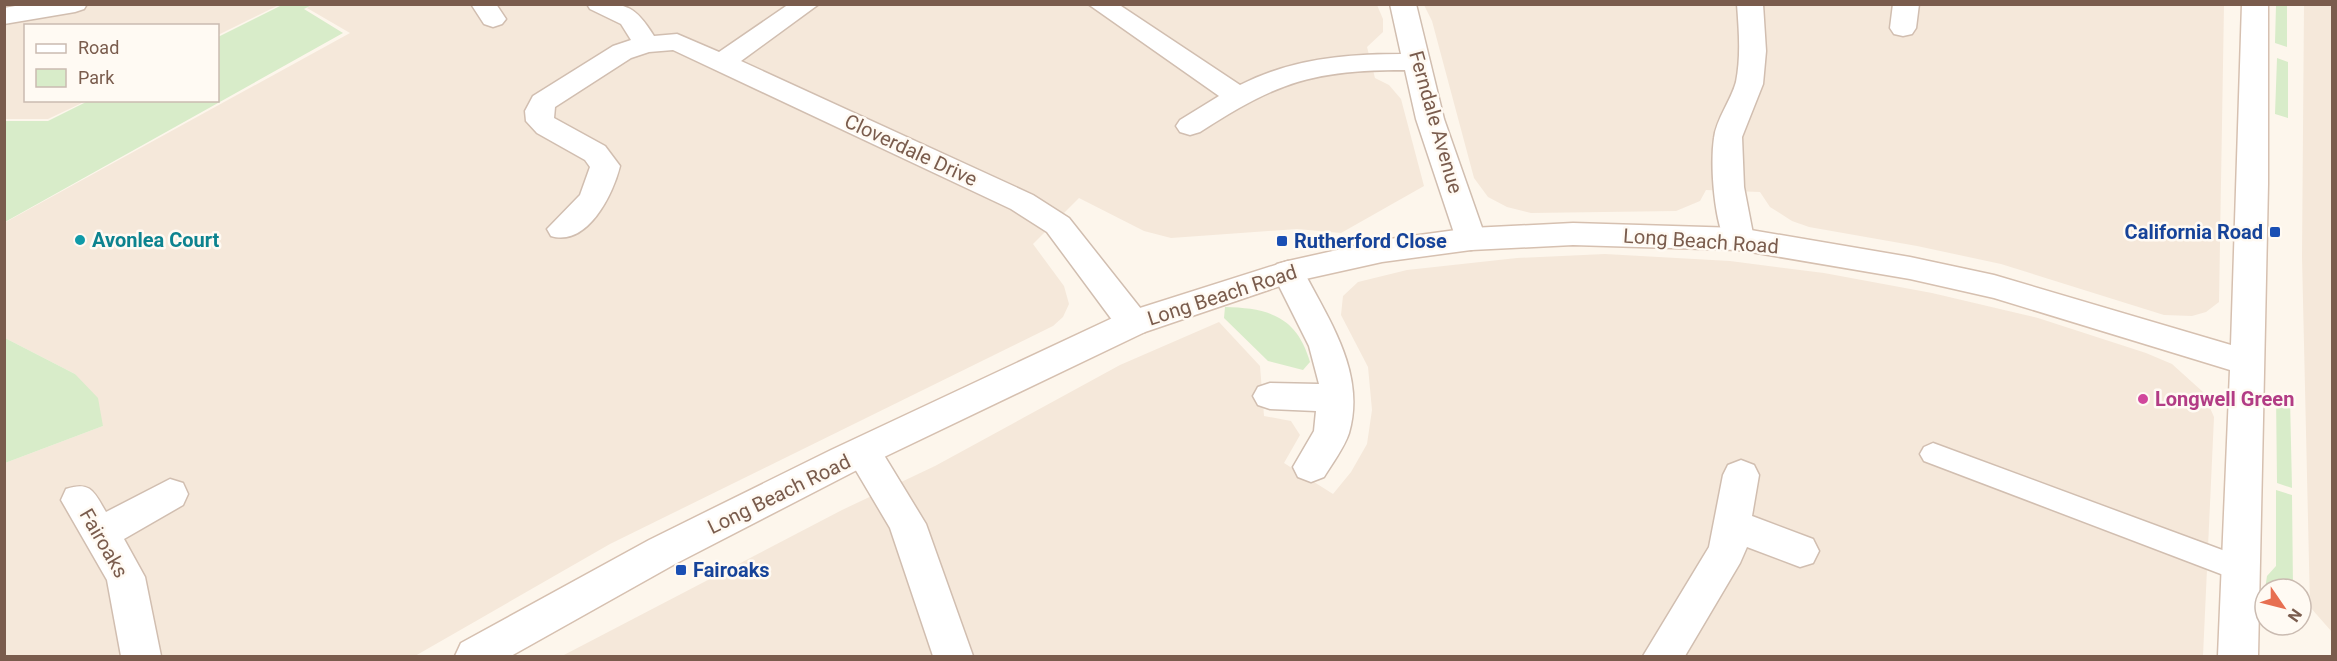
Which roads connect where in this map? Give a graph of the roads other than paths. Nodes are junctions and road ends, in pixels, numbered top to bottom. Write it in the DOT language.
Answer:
graph roads {
  1 [pos="75,4"];
  2 [pos="599,4"];
  3 [pos="807,4"];
  4 [pos="1100,4"];
  5 [pos="1403,4"];
  6 [pos="1750,4"];
  7 [pos="2255,4"];
  8 [pos="4,16"];
  9 [pos="646,44"];
  10 [pos="722,62"];
  11 [pos="1417,62"];
  12 [pos="1236,95"];
  13 [pos="1190,126"];
  14 [pos="562,230"];
  15 [pos="1471,239"];
  16 [pos="1739,239"];
  17 [pos="1288,272"];
  18 [pos="1133,323"];
  19 [pos="2247,362"];
  20 [pos="1270,396"];
  21 [pos="1336,398"];
  22 [pos="863,452"];
  23 [pos="1933,454"];
  24 [pos="1311,467"];
  25 [pos="1741,475"];
  26 [pos="170,494"];
  27 [pos="79,500"];
  28 [pos="1732,525"];
  29 [pos="100,534"];
  30 [pos="1800,551"];
  31 [pos="2242,570"];
  32 [pos="141,657"];
  33 [pos="475,657"];
  34 [pos="953,657"];
  35 [pos="1663,657"];
  36 [pos="2238,657"];
  1 -- 8 [label="street"];
  2 -- 9 [label="street"];
  3 -- 10 [label="street"];
  4 -- 12 [label="street"];
  5 -- 11 [label="street, Ferndale Avenue"];
  6 -- 16 [label="street"];
  7 -- 19 [label="street"];
  9 -- 10 [label="street, Cloverdale Drive"];
  9 -- 14 [label="street, Cloverdale Drive"];
  10 -- 18 [label="street, Cloverdale Drive"];
  11 -- 12 [label="street"];
  11 -- 15 [label="street, Ferndale Avenue"];
  12 -- 13 [label="street"];
  15 -- 16 [label="street, Long Beach Road"];
  15 -- 17 [label="street, Long Beach Road"];
  16 -- 19 [label="street, Long Beach Road"];
  17 -- 18 [label="street, Long Beach Road"];
  17 -- 21 [label="street"];
  18 -- 22 [label="street, Long Beach Road"];
  19 -- 31 [label="street"];
  20 -- 21 [label="street"];
  21 -- 24 [label="street"];
  22 -- 33 [label="street, Long Beach Road"];
  22 -- 34 [label="street"];
  23 -- 31 [label="lane"];
  25 -- 28 [label="street"];
  26 -- 29 [label="street"];
  27 -- 29 [label="street, Fairoaks"];
  28 -- 30 [label="street"];
  28 -- 35 [label="street"];
  29 -- 32 [label="street, Fairoaks"];
  31 -- 36 [label="street"];
}
